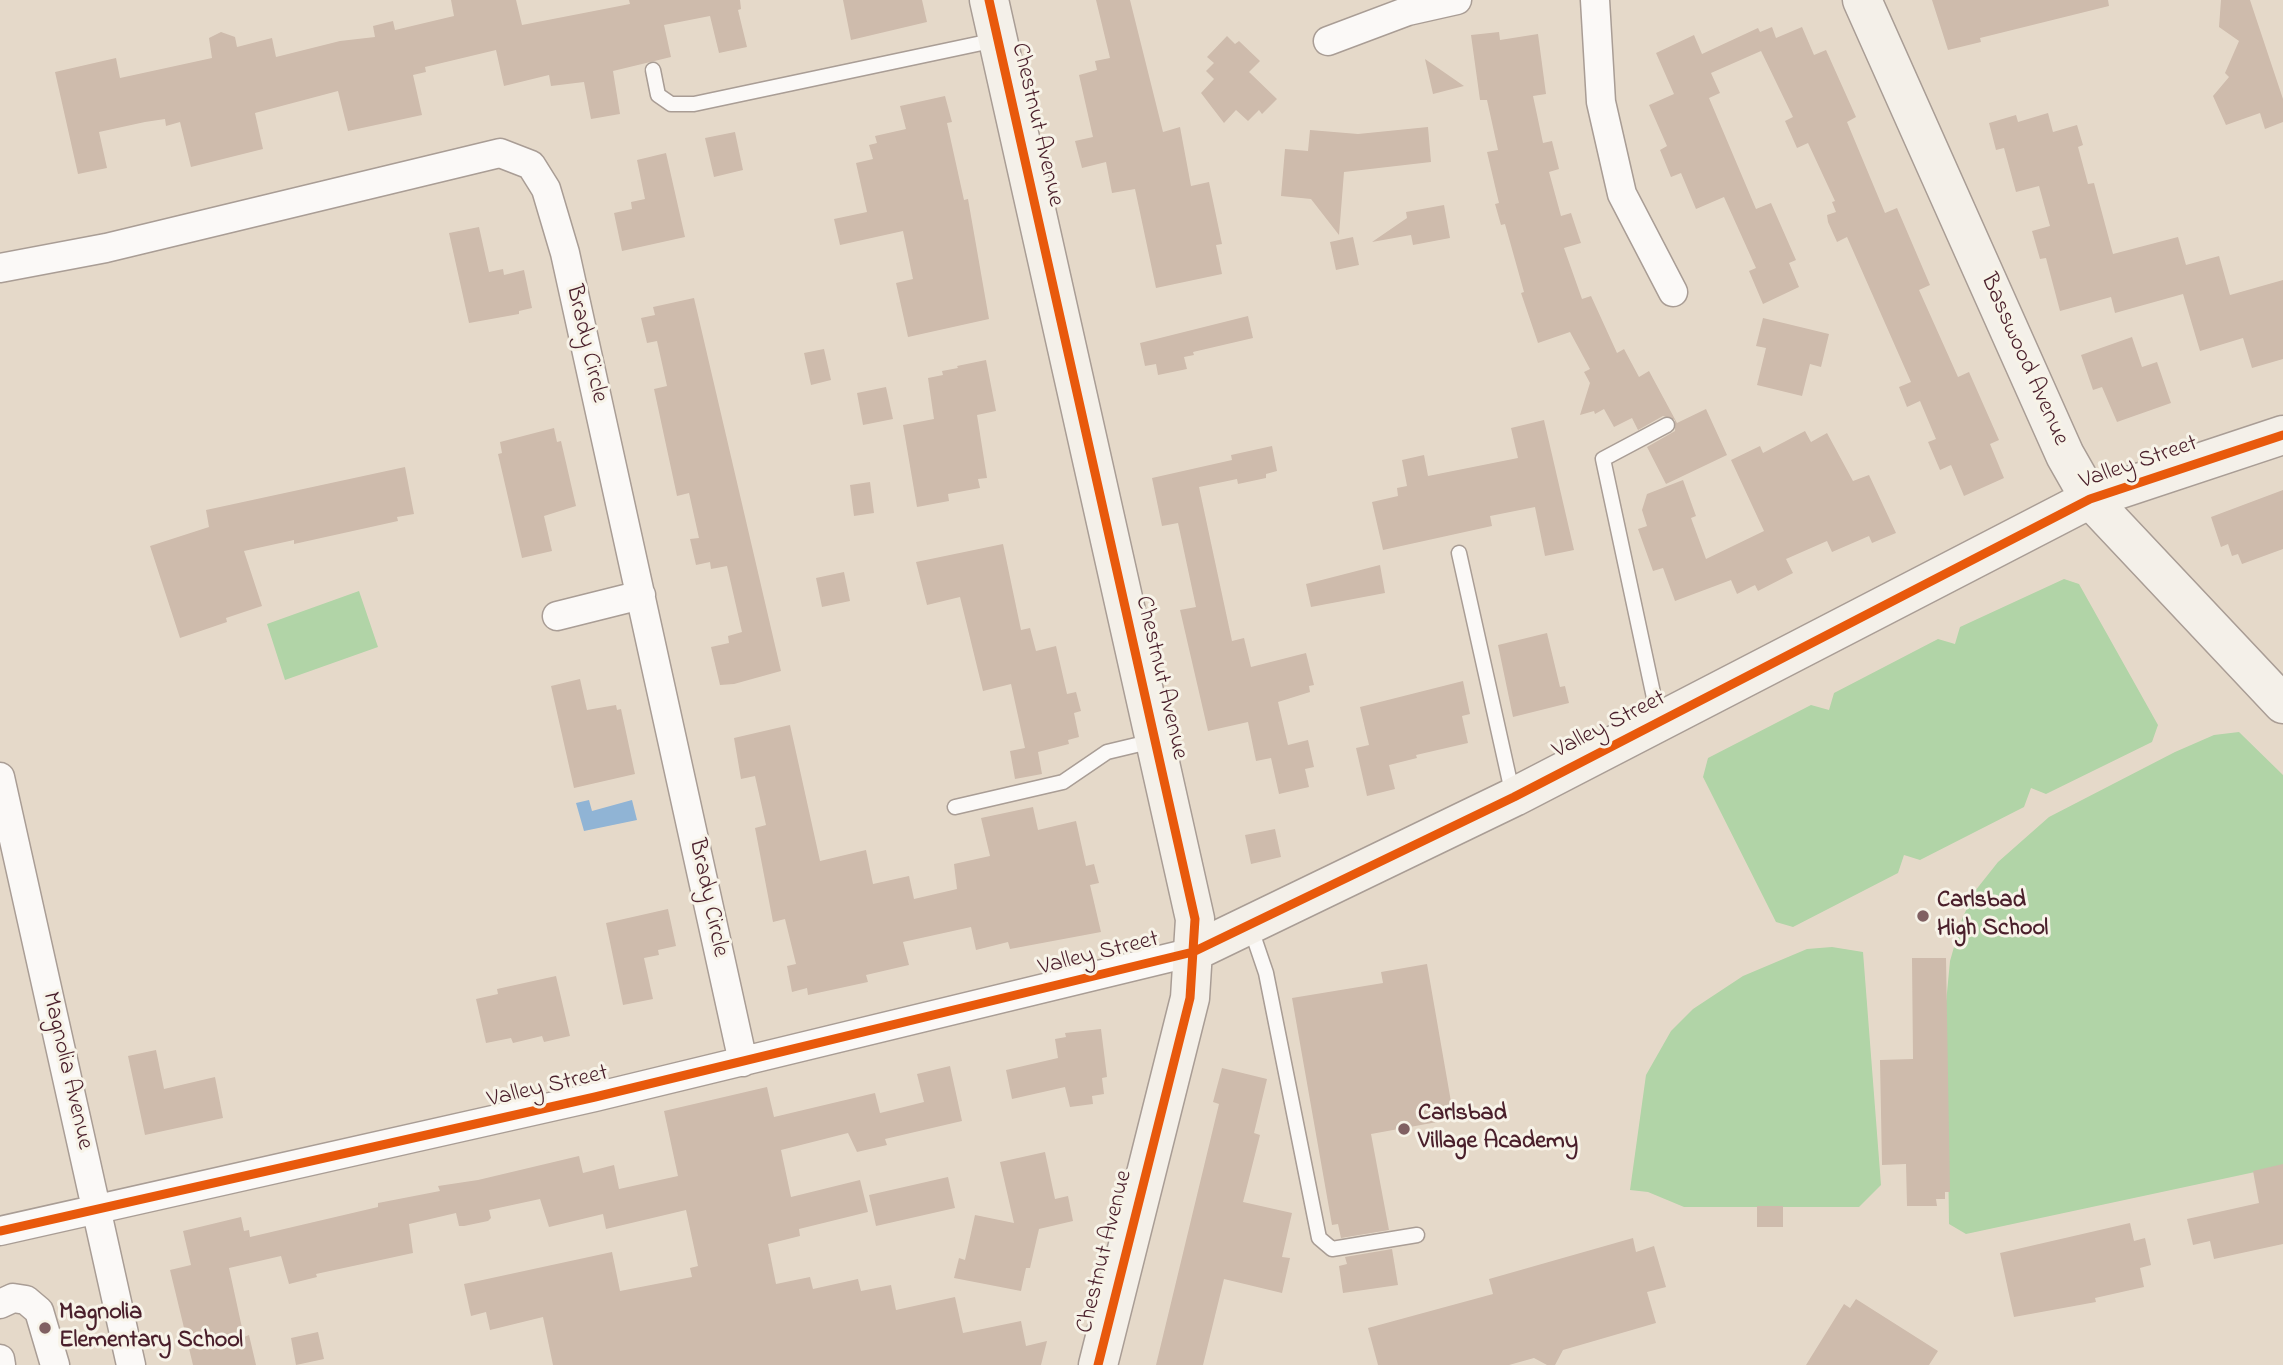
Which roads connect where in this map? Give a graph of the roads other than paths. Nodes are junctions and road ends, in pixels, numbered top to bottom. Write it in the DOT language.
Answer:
graph roads {
  1 [pos="989,0"];
  2 [pos="1457,0"];
  3 [pos="1595,0"];
  4 [pos="1862,0"];
  5 [pos="998,40"];
  6 [pos="1328,41"];
  7 [pos="653,70"];
  8 [pos="0,268"];
  9 [pos="1673,292"];
  10 [pos="1667,425"];
  11 [pos="2283,435"];
  12 [pos="2090,499"];
  13 [pos="1459,553"];
  14 [pos="642,595"];
  15 [pos="557,616"];
  16 [pos="2283,704"];
  17 [pos="1660,722"];
  18 [pos="1155,741"];
  19 [pos="0,777"];
  20 [pos="1514,797"];
  21 [pos="955,807"];
  22 [pos="1249,925"];
  23 [pos="1193,952"];
  24 [pos="743,1062"];
  25 [pos="96,1209"];
  26 [pos="0,1231"];
  27 [pos="1417,1235"];
  28 [pos="0,1304"];
  29 [pos="0,1359"];
  30 [pos="1,1365"];
  31 [pos="55,1365"];
  32 [pos="131,1365"];
  33 [pos="1098,1365"];
  1 -- 5 [label="street, Chestnut Avenue"];
  2 -- 6 [label="street"];
  3 -- 9 [label="street"];
  4 -- 12 [label="street, Basswood Avenue"];
  5 -- 7 [label="lane"];
  5 -- 18 [label="street, Chestnut Avenue"];
  8 -- 14 [label="street, Brady Circle"];
  10 -- 17 [label="lane"];
  11 -- 12 [label="street, Valley Street"];
  12 -- 16 [label="street, Basswood Avenue"];
  12 -- 17 [label="street, Valley Street"];
  13 -- 20 [label="lane"];
  14 -- 15 [label="street"];
  14 -- 24 [label="street, Brady Circle"];
  17 -- 20 [label="street, Valley Street"];
  18 -- 21 [label="lane"];
  18 -- 23 [label="street, Chestnut Avenue"];
  19 -- 25 [label="street, Magnolia Avenue"];
  20 -- 22 [label="street, Valley Street"];
  22 -- 23 [label="street, Valley Street"];
  22 -- 27 [label="lane"];
  23 -- 24 [label="street, Valley Street"];
  23 -- 33 [label="street, Chestnut Avenue"];
  24 -- 25 [label="street, Valley Street"];
  25 -- 26 [label="street, Valley Street"];
  25 -- 32 [label="street, Magnolia Avenue"];
  28 -- 31 [label="street"];
  29 -- 30 [label="street"];
}
